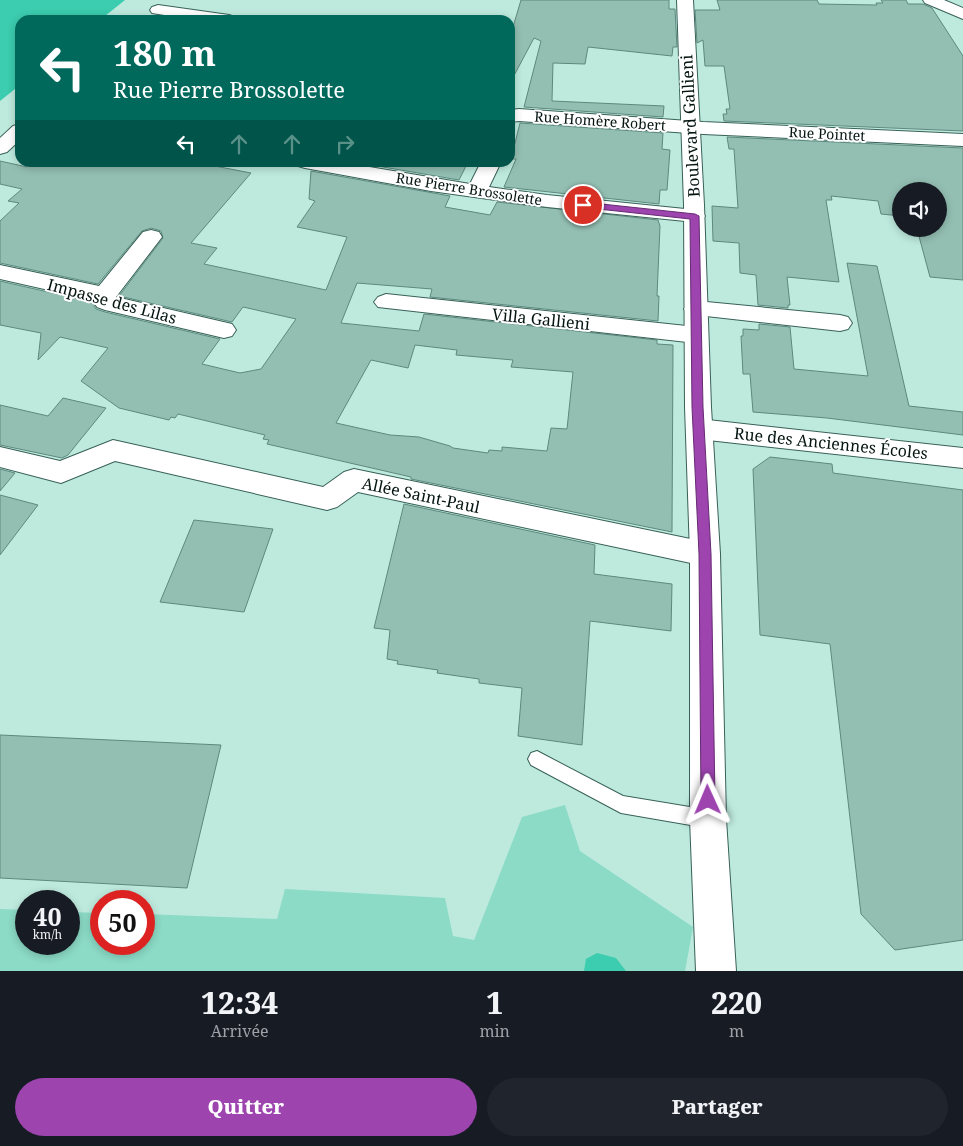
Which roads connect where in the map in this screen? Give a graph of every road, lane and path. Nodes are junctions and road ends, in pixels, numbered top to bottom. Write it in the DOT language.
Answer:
graph roads {
  1 [pos="685,0"];
  2 [pos="932,0"];
  3 [pos="159,10"];
  4 [pos="963,14"];
  5 [pos="194,15"];
  6 [pos="515,115"];
  7 [pos="690,127"];
  8 [pos="15,134"];
  9 [pos="963,140"];
  10 [pos="0,148"];
  11 [pos="332,167"];
  12 [pos="488,167"];
  13 [pos="477,190"];
  14 [pos="695,216"];
  15 [pos="151,237"];
  16 [pos="0,272"];
  17 [pos="104,295"];
  18 [pos="386,302"];
  19 [pos="696,322"];
  20 [pos="840,323"];
  21 [pos="224,330"];
  22 [pos="699,429"];
  23 [pos="0,457"];
  24 [pos="963,458"];
  25 [pos="705,554"];
  26 [pos="537,758"];
  27 [pos="708,819"];
  28 [pos="716,971"];
  1 -- 7 [label="street, Boulevard Gallieni"];
  2 -- 4 [label="street"];
  3 -- 5 [label="street"];
  6 -- 7 [label="street, Rue Homère Robert"];
  7 -- 9 [label="street, Rue Pointet"];
  7 -- 14 [label="street, Boulevard Gallieni"];
  8 -- 10 [label="street"];
  11 -- 13 [label="street, Rue Pierre Brossolette"];
  12 -- 13 [label="street"];
  13 -- 14 [label="street, Rue Pierre Brossolette"];
  14 -- 19 [label="street, Boulevard Gallieni"];
  15 -- 17 [label="street"];
  16 -- 17 [label="street, Impasse des Lilas"];
  17 -- 21 [label="street, Impasse des Lilas"];
  18 -- 19 [label="street, Villa Gallieni"];
  19 -- 20 [label="street, Villa Gallieni"];
  19 -- 22 [label="street, Boulevard Gallieni"];
  22 -- 24 [label="street, Rue des Anciennes Écoles"];
  22 -- 25 [label="street, Boulevard Gallieni"];
  23 -- 25 [label="street, Allée Saint-Paul"];
  25 -- 27 [label="street, Boulevard Gallieni"];
  26 -- 27 [label="lane"];
  27 -- 28 [label="street, Boulevard Gallieni"];
}
